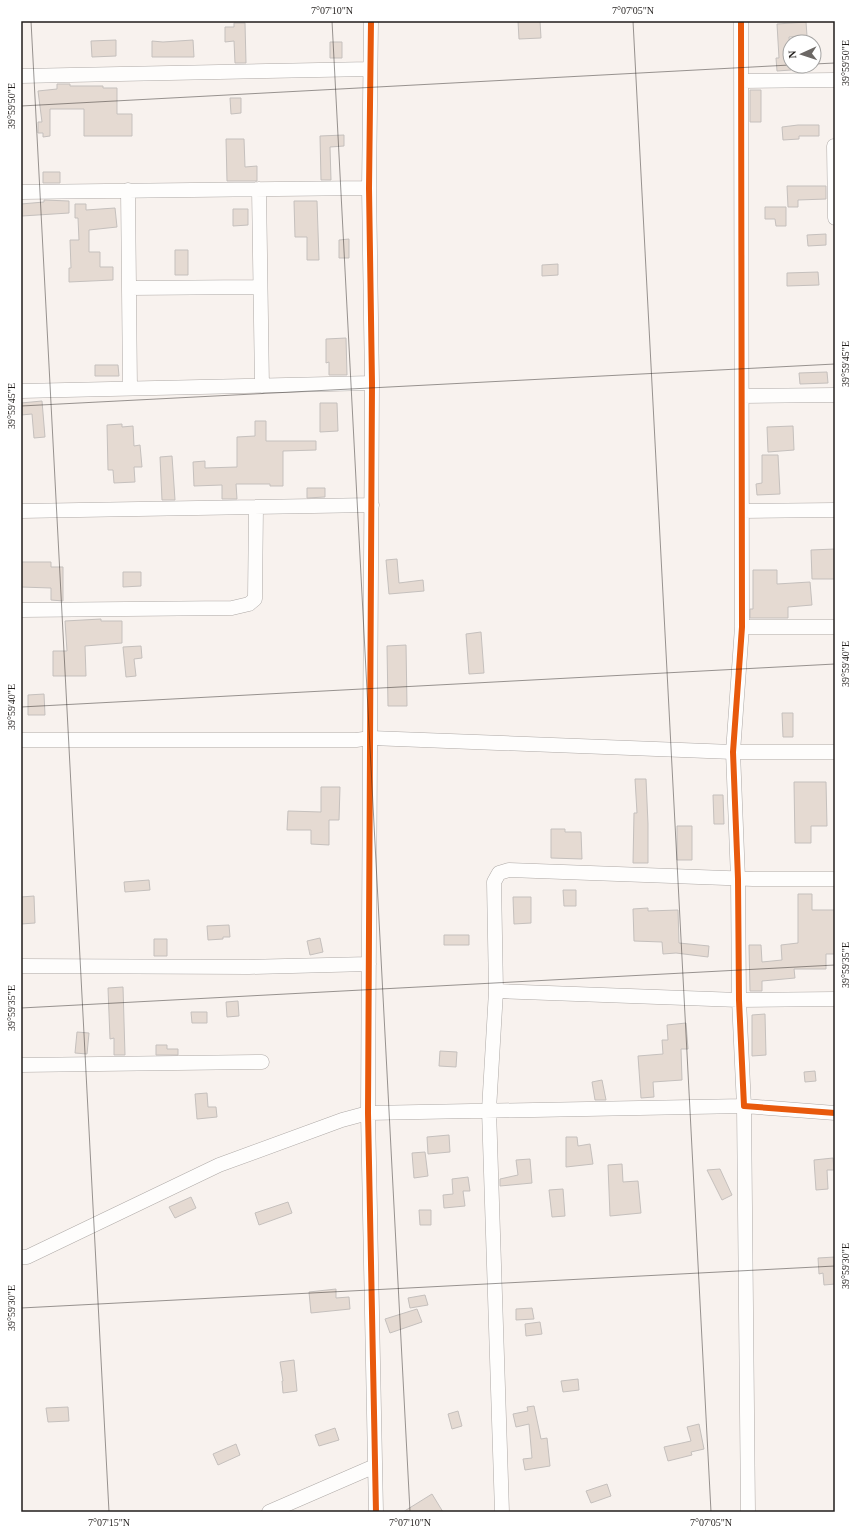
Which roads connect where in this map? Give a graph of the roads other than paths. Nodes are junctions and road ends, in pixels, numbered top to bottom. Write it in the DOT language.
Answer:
graph roads {
  1 [pos="371,21"];
  2 [pos="741,21"];
  3 [pos="370,69"];
  4 [pos="21,76"];
  5 [pos="835,80"];
  6 [pos="741,82"];
  7 [pos="834,146"];
  8 [pos="369,188"];
  9 [pos="259,189"];
  10 [pos="128,190"];
  11 [pos="21,192"];
  12 [pos="835,218"];
  13 [pos="260,287"];
  14 [pos="129,288"];
  15 [pos="372,383"];
  16 [pos="262,386"];
  17 [pos="130,388"];
  18 [pos="21,391"];
  19 [pos="835,395"];
  20 [pos="742,396"];
  21 [pos="372,505"];
  22 [pos="256,507"];
  23 [pos="835,510"];
  24 [pos="21,511"];
  25 [pos="742,511"];
  26 [pos="21,610"];
  27 [pos="742,627"];
  28 [pos="835,627"];
  29 [pos="371,738"];
  30 [pos="21,740"];
  31 [pos="734,752"];
  32 [pos="835,752"];
  33 [pos="738,879"];
  34 [pos="835,879"];
  35 [pos="369,964"];
  36 [pos="21,966"];
  37 [pos="496,990"];
  38 [pos="835,999"];
  39 [pos="739,1000"];
  40 [pos="262,1062"];
  41 [pos="21,1065"];
  42 [pos="744,1106"];
  43 [pos="488,1110"];
  44 [pos="368,1113"];
  45 [pos="835,1113"];
  46 [pos="21,1257"];
  47 [pos="375,1466"];
  48 [pos="269,1512"];
  49 [pos="376,1512"];
  50 [pos="502,1512"];
  51 [pos="748,1512"];
  1 -- 3 [label="street"];
  2 -- 6 [label="street"];
  3 -- 4 [label="street"];
  3 -- 8 [label="street"];
  5 -- 6 [label="street"];
  6 -- 20 [label="street"];
  7 -- 12 [label="street"];
  8 -- 9 [label="street"];
  8 -- 15 [label="street"];
  9 -- 10 [label="street"];
  9 -- 13 [label="street"];
  10 -- 11 [label="street"];
  10 -- 14 [label="street"];
  13 -- 14 [label="street"];
  13 -- 16 [label="street"];
  14 -- 17 [label="street"];
  15 -- 16 [label="street"];
  15 -- 21 [label="street"];
  16 -- 17 [label="street"];
  17 -- 18 [label="street"];
  19 -- 20 [label="street"];
  20 -- 25 [label="street"];
  21 -- 22 [label="street"];
  21 -- 29 [label="street"];
  22 -- 24 [label="street"];
  22 -- 26 [label="street"];
  23 -- 25 [label="street"];
  25 -- 27 [label="street"];
  27 -- 28 [label="street"];
  27 -- 31 [label="street"];
  29 -- 30 [label="street"];
  29 -- 31 [label="street"];
  29 -- 35 [label="street"];
  31 -- 32 [label="street"];
  31 -- 33 [label="street"];
  33 -- 34 [label="street"];
  33 -- 37 [label="street"];
  33 -- 39 [label="street"];
  35 -- 36 [label="street"];
  35 -- 44 [label="street"];
  37 -- 39 [label="street"];
  37 -- 43 [label="street"];
  38 -- 39 [label="street"];
  39 -- 42 [label="street"];
  40 -- 41 [label="street"];
  42 -- 43 [label="street"];
  42 -- 45 [label="street"];
  42 -- 51 [label="street"];
  43 -- 44 [label="street"];
  43 -- 50 [label="street"];
  44 -- 46 [label="street"];
  44 -- 47 [label="street"];
  47 -- 48 [label="street"];
  47 -- 49 [label="street"];
}
